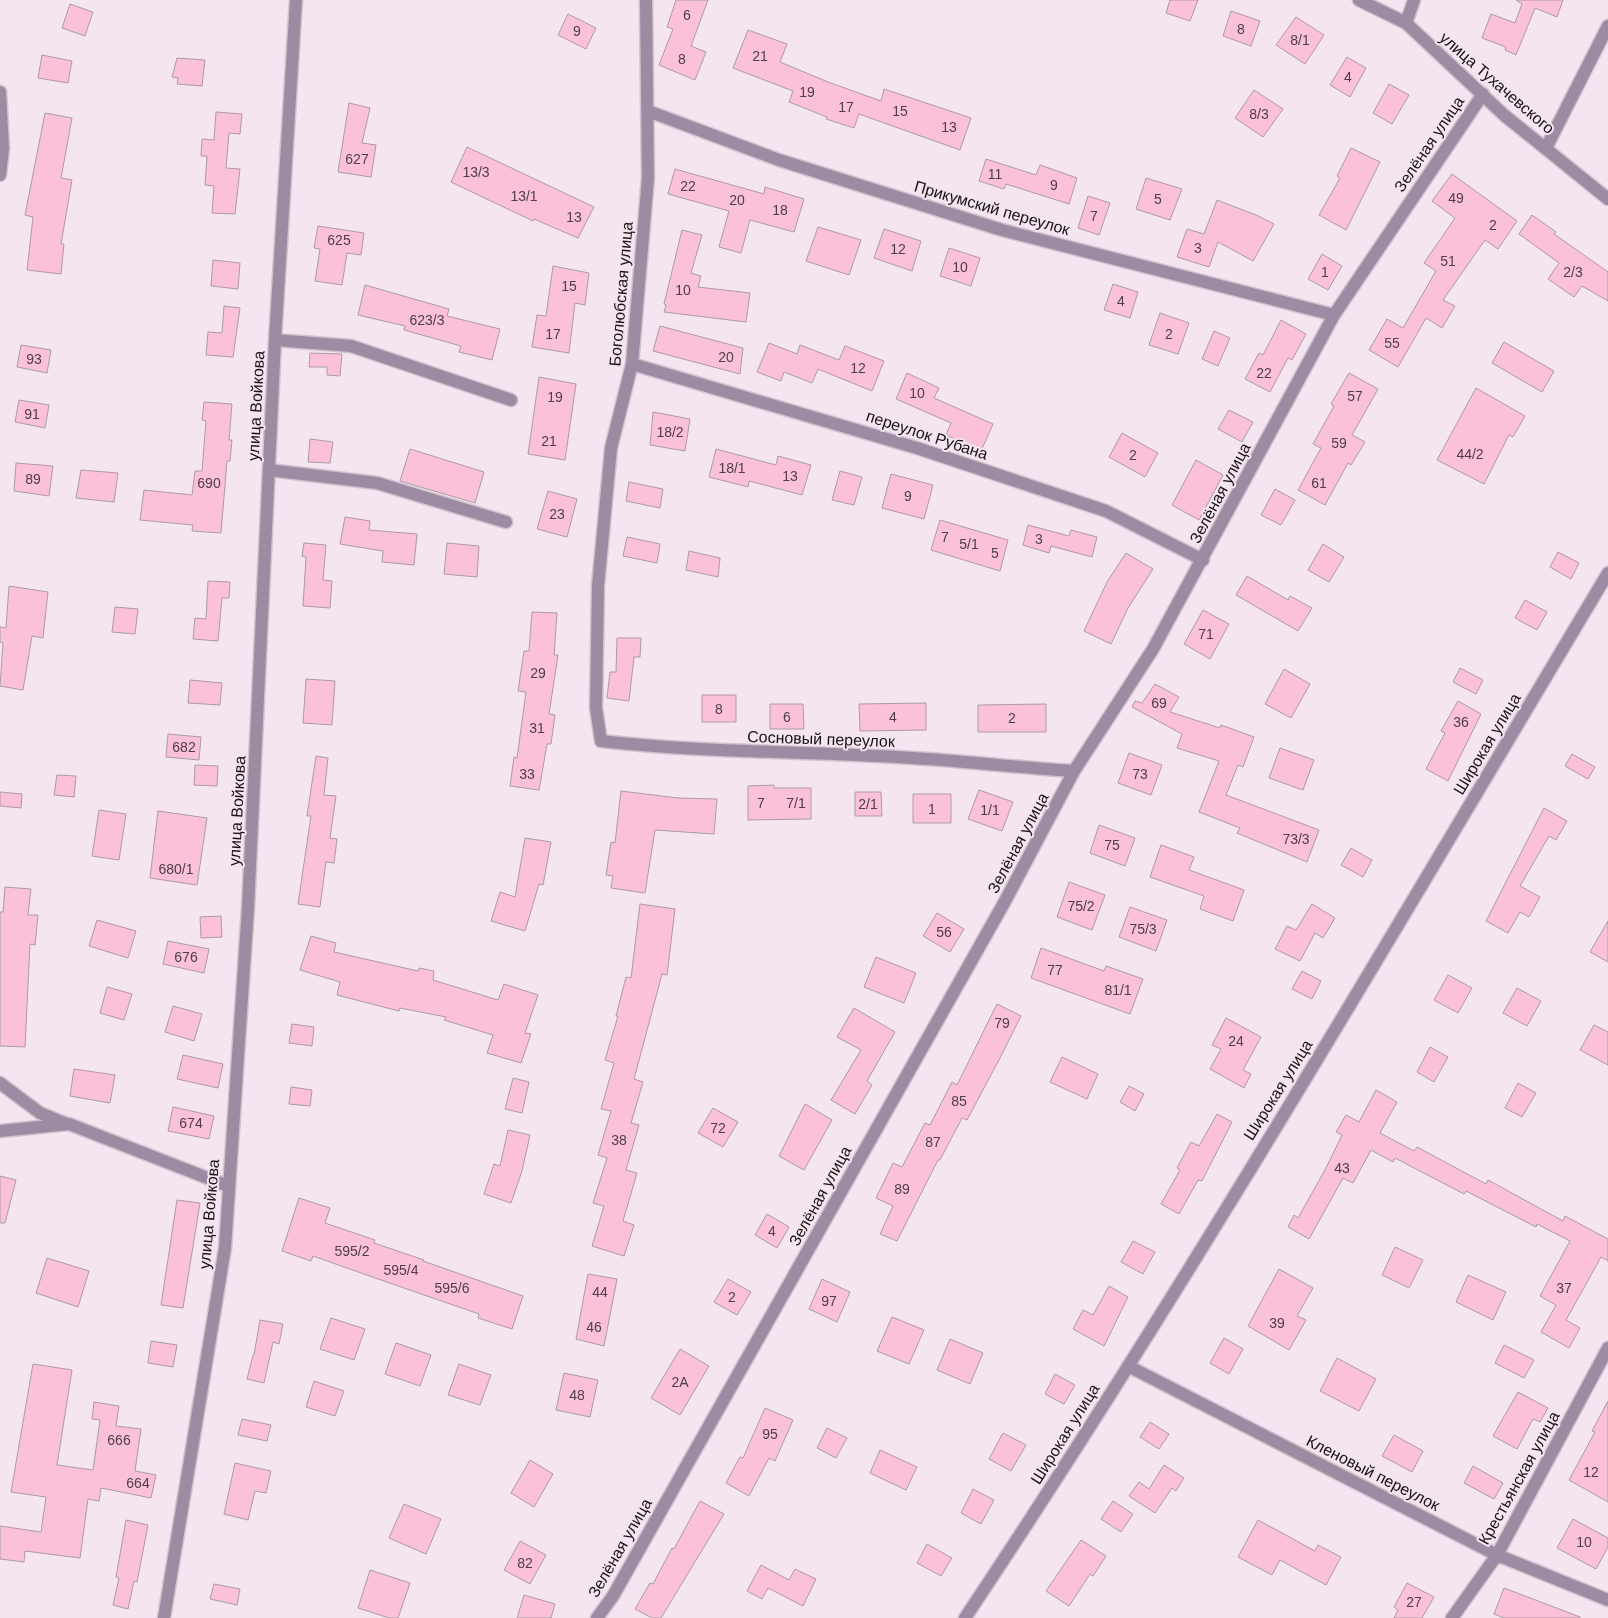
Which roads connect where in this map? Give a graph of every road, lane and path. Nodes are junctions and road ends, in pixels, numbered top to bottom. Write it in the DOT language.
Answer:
graph roads {
  1 [pos="296,0"];
  2 [pos="646,0"];
  3 [pos="1359,0"];
  4 [pos="1414,0"];
  5 [pos="1406,23"];
  6 [pos="1608,26"];
  7 [pos="0,92"];
  8 [pos="1483,94"];
  9 [pos="648,111"];
  10 [pos="1546,148"];
  11 [pos="0,176"];
  12 [pos="1608,199"];
  13 [pos="1334,315"];
  14 [pos="275,340"];
  15 [pos="632,364"];
  16 [pos="511,400"];
  17 [pos="269,470"];
  18 [pos="506,522"];
  19 [pos="1203,560"];
  20 [pos="1608,573"];
  21 [pos="596,708"];
  22 [pos="1074,771"];
  23 [pos="0,1083"];
  24 [pos="69,1124"];
  25 [pos="0,1131"];
  26 [pos="228,1186"];
  27 [pos="1608,1348"];
  28 [pos="1128,1366"];
  29 [pos="1496,1555"];
  30 [pos="1608,1600"];
  31 [pos="164,1618"];
  32 [pos="597,1618"];
  33 [pos="965,1618"];
  34 [pos="1452,1618"];
  1 -- 14 [label="street, улица Войкова"];
  2 -- 9 [label="street, Боголюбская улица"];
  3 -- 5 [label="street, улица Тухачевского"];
  4 -- 5 [label="street"];
  5 -- 8 [label="street, улица Тухачевского"];
  6 -- 10 [label="street"];
  7 -- 11 [label="street"];
  8 -- 10 [label="street, улица Тухачевского"];
  8 -- 13 [label="street, Зелёная улица"];
  9 -- 13 [label="street, Прикумский переулок"];
  9 -- 15 [label="street, Боголюбская улица"];
  10 -- 12 [label="street, улица Тухачевского"];
  13 -- 19 [label="street, Зелёная улица"];
  14 -- 16 [label="street"];
  14 -- 17 [label="street, улица Войкова"];
  15 -- 19 [label="street, переулок Рубана"];
  15 -- 21 [label="street, Боголюбская улица"];
  17 -- 18 [label="street"];
  17 -- 26 [label="street, улица Войкова"];
  19 -- 22 [label="street, Зелёная улица"];
  20 -- 28 [label="street, Широкая улица"];
  21 -- 22 [label="street, Сосновый переулок"];
  22 -- 32 [label="street, Зелёная улица"];
  23 -- 24 [label="street"];
  24 -- 25 [label="street"];
  24 -- 26 [label="street"];
  26 -- 31 [label="street, улица Войкова"];
  27 -- 29 [label="street, Крестьянская улица"];
  28 -- 29 [label="street, Кленовый переулок"];
  28 -- 33 [label="street, Широкая улица"];
  29 -- 30 [label="street, Кленовый переулок"];
  29 -- 34 [label="street, Крестьянская улица"];
}
